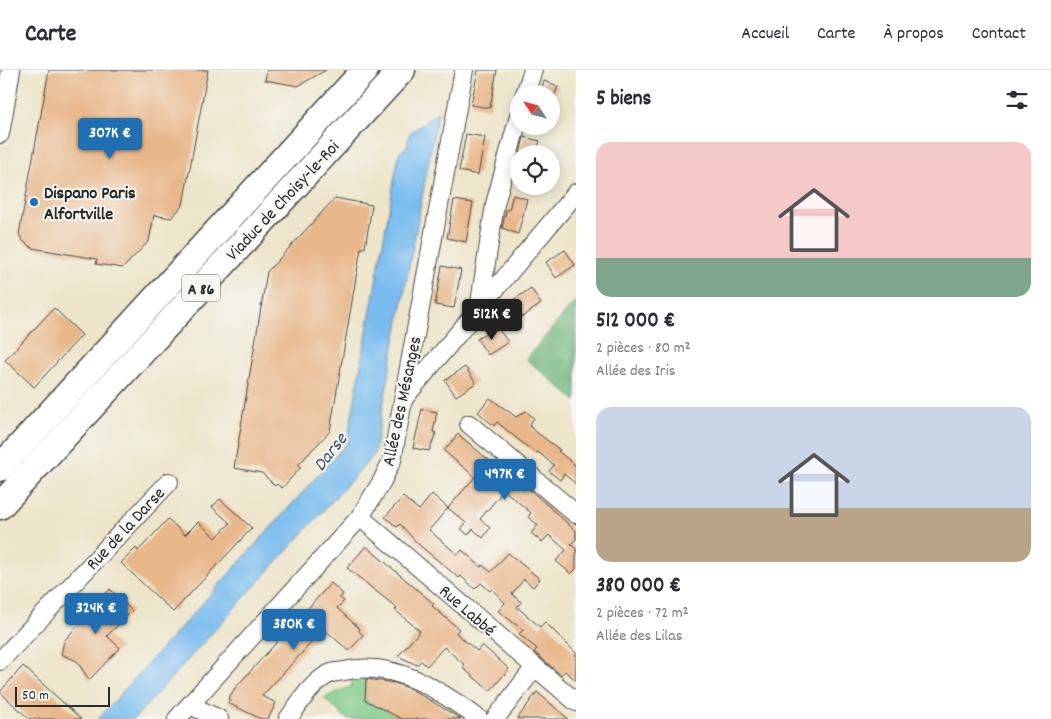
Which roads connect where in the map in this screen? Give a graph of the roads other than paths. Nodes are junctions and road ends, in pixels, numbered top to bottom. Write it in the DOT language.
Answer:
graph roads {
  1 [pos="11,70"];
  2 [pos="365,70"];
  3 [pos="402,70"];
  4 [pos="464,70"];
  5 [pos="533,70"];
  6 [pos="528,85"];
  7 [pos="0,134"];
  8 [pos="514,135"];
  9 [pos="576,193"];
  10 [pos="479,309"];
  11 [pos="403,399"];
  12 [pos="469,424"];
  13 [pos="0,468"];
  14 [pos="169,482"];
  15 [pos="0,506"];
  16 [pos="576,514"];
  17 [pos="360,517"];
  18 [pos="0,661"];
  19 [pos="535,667"];
  20 [pos="576,702"];
  21 [pos="190,705"];
  22 [pos="177,719"];
  23 [pos="219,719"];
  24 [pos="288,719"];
  25 [pos="479,719"];
  26 [pos="495,719"];
  1 -- 7 [label="street"];
  2 -- 13 [label="highway, Viaduc de Choisy-le-Roi / A 86"];
  3 -- 15 [label="highway, Viaduc de Choisy-le-Roi / A 86"];
  4 -- 11 [label="street, Allée des Mésanges"];
  5 -- 6 [label="street"];
  8 -- 10 [label="street"];
  9 -- 10 [label="street"];
  10 -- 11 [label="street"];
  11 -- 17 [label="street, Allée des Mésanges"];
  12 -- 16 [label="street"];
  14 -- 18 [label="street, Rue de la Darse"];
  17 -- 19 [label="street, Rue Labbé"];
  17 -- 21 [label="street, Allée des Mésanges"];
  19 -- 20 [label="street, Rue Labbé"];
  19 -- 26 [label="street"];
  21 -- 22 [label="street, Allée des Mésanges"];
  21 -- 23 [label="street"];
  24 -- 25 [label="street"];
}
